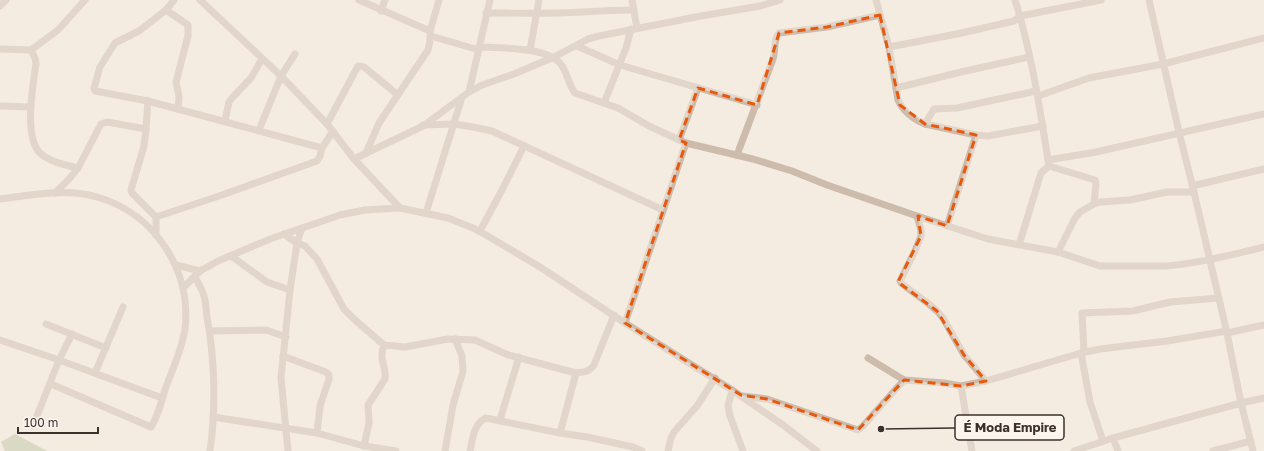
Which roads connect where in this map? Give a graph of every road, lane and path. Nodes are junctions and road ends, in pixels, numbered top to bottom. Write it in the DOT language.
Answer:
graph roads {
  1 [pos="6,0"];
  2 [pos="85,0"];
  3 [pos="174,0"];
  4 [pos="200,0"];
  5 [pos="359,0"];
  6 [pos="385,0"];
  7 [pos="439,0"];
  8 [pos="490,0"];
  9 [pos="539,0"];
  10 [pos="632,0"];
  11 [pos="780,0"];
  12 [pos="876,0"];
  13 [pos="1015,0"];
  14 [pos="1101,0"];
  15 [pos="1150,1"];
  16 [pos="0,6"];
  17 [pos="166,10"];
  18 [pos="634,10"];
  19 [pos="381,11"];
  20 [pos="486,13"];
  21 [pos="536,14"];
  22 [pos="880,15"];
  23 [pos="1020,16"];
  24 [pos="634,29"];
  25 [pos="430,34"];
  26 [pos="1264,38"];
  27 [pos="577,46"];
  28 [pos="889,47"];
  29 [pos="479,48"];
  30 [pos="0,49"];
  31 [pos="31,50"];
  32 [pos="530,50"];
  33 [pos="295,54"];
  34 [pos="554,57"];
  35 [pos="1029,57"];
  36 [pos="262,59"];
  37 [pos="1163,64"];
  38 [pos="620,65"];
  39 [pos="281,76"];
  40 [pos="698,88"];
  41 [pos="896,88"];
  42 [pos="469,92"];
  43 [pos="1037,93"];
  44 [pos="398,95"];
  45 [pos="462,97"];
  46 [pos="148,100"];
  47 [pos="604,103"];
  48 [pos="757,105"];
  49 [pos="0,106"];
  50 [pos="31,107"];
  51 [pos="178,109"];
  52 [pos="1264,114"];
  53 [pos="225,121"];
  54 [pos="327,124"];
  55 [pos="454,124"];
  56 [pos="925,124"];
  57 [pos="423,126"];
  58 [pos="1043,126"];
  59 [pos="146,129"];
  60 [pos="259,130"];
  61 [pos="333,131"];
  62 [pos="1179,132"];
  63 [pos="976,135"];
  64 [pos="682,141"];
  65 [pos="524,146"];
  66 [pos="322,148"];
  67 [pos="366,153"];
  68 [pos="737,155"];
  69 [pos="354,159"];
  70 [pos="1049,163"];
  71 [pos="78,168"];
  72 [pos="1264,169"];
  73 [pos="1193,189"];
  74 [pos="56,193"];
  75 [pos="0,199"];
  76 [pos="1094,204"];
  77 [pos="400,208"];
  78 [pos="663,210"];
  79 [pos="426,213"];
  80 [pos="916,216"];
  81 [pos="156,217"];
  82 [pos="947,226"];
  83 [pos="302,228"];
  84 [pos="480,232"];
  85 [pos="284,234"];
  86 [pos="156,235"];
  87 [pos="298,243"];
  88 [pos="1019,245"];
  89 [pos="1264,247"];
  90 [pos="1058,252"];
  91 [pos="231,256"];
  92 [pos="1210,259"];
  93 [pos="176,265"];
  94 [pos="197,274"];
  95 [pos="183,288"];
  96 [pos="290,290"];
  97 [pos="1218,298"];
  98 [pos="123,307"];
  99 [pos="614,315"];
  100 [pos="625,322"];
  101 [pos="46,324"];
  102 [pos="1264,325"];
  103 [pos="210,331"];
  104 [pos="1227,332"];
  105 [pos="72,334"];
  106 [pos="286,337"];
  107 [pos="0,340"];
  108 [pos="455,340"];
  109 [pos="384,345"];
  110 [pos="106,348"];
  111 [pos="1082,352"];
  112 [pos="283,356"];
  113 [pos="519,357"];
  114 [pos="868,358"];
  115 [pos="59,360"];
  116 [pos="576,372"];
  117 [pos="95,373"];
  118 [pos="715,378"];
  119 [pos="904,380"];
  120 [pos="986,381"];
  121 [pos="50,384"];
  122 [pos="961,386"];
  123 [pos="732,390"];
  124 [pos="741,395"];
  125 [pos="162,398"];
  126 [pos="1264,398"];
  127 [pos="1241,403"];
  128 [pos="213,417"];
  129 [pos="500,420"];
  130 [pos="33,426"];
  131 [pos="286,428"];
  132 [pos="317,433"];
  133 [pos="560,433"];
  134 [pos="1113,438"];
  135 [pos="1103,441"];
  136 [pos="1251,441"];
  137 [pos="364,446"];
  138 [pos="210,451"];
  139 [pos="288,451"];
  140 [pos="396,451"];
  141 [pos="445,451"];
  142 [pos="470,451"];
  143 [pos="642,451"];
  144 [pos="668,451"];
  145 [pos="743,451"];
  146 [pos="817,451"];
  147 [pos="972,451"];
  148 [pos="1076,451"];
  149 [pos="1118,451"];
  150 [pos="1213,451"];
  151 [pos="1254,451"];
  1 -- 16 [label="street"];
  2 -- 31 [label="street"];
  3 -- 17 [label="street"];
  4 -- 36 [label="street"];
  5 -- 19 [label="street"];
  6 -- 19 [label="street"];
  7 -- 25 [label="street"];
  8 -- 20 [label="street"];
  9 -- 21 [label="street"];
  10 -- 18 [label="street"];
  11 -- 24 [label="street"];
  12 -- 22 [label="street"];
  13 -- 23 [label="street"];
  14 -- 23 [label="street"];
  15 -- 37 [label="street"];
  17 -- 46 [label="street"];
  17 -- 51 [label="street"];
  18 -- 21 [label="street"];
  18 -- 24 [label="street"];
  19 -- 25 [label="street"];
  20 -- 21 [label="street"];
  20 -- 29 [label="street"];
  21 -- 32 [label="street"];
  22 -- 28 [label="street"];
  22 -- 48 [label="street"];
  23 -- 28 [label="street"];
  23 -- 35 [label="street"];
  24 -- 27 [label="street"];
  24 -- 38 [label="street"];
  25 -- 29 [label="street"];
  25 -- 44 [label="street"];
  26 -- 37 [label="street"];
  27 -- 34 [label="street"];
  27 -- 38 [label="street"];
  28 -- 41 [label="street"];
  29 -- 32 [label="street"];
  29 -- 42 [label="street"];
  30 -- 31 [label="street"];
  31 -- 50 [label="street"];
  32 -- 34 [label="street"];
  33 -- 39 [label="street"];
  34 -- 42 [label="street"];
  34 -- 47 [label="street"];
  35 -- 41 [label="street"];
  35 -- 43 [label="street"];
  36 -- 39 [label="street"];
  36 -- 53 [label="street"];
  37 -- 43 [label="street"];
  37 -- 62 [label="street"];
  38 -- 40 [label="street"];
  38 -- 47 [label="street"];
  39 -- 54 [label="street"];
  39 -- 60 [label="street"];
  40 -- 48 [label="street"];
  40 -- 64 [label="street"];
  41 -- 56 [label="street"];
  42 -- 45 [label="street"];
  43 -- 56 [label="street"];
  43 -- 58 [label="street"];
  44 -- 54 [label="street"];
  44 -- 67 [label="street"];
  45 -- 55 [label="street"];
  45 -- 57 [label="street"];
  46 -- 51 [label="street"];
  46 -- 59 [label="street"];
  47 -- 64 [label="street"];
  48 -- 68 [label="street"];
  49 -- 50 [label="street"];
  50 -- 71 [label="street"];
  51 -- 53 [label="street"];
  52 -- 62 [label="street"];
  53 -- 60 [label="street"];
  54 -- 61 [label="street"];
  55 -- 57 [label="street"];
  55 -- 65 [label="street"];
  55 -- 79 [label="street"];
  56 -- 63 [label="street"];
  57 -- 67 [label="street"];
  58 -- 63 [label="street"];
  58 -- 70 [label="street"];
  59 -- 71 [label="street"];
  59 -- 81 [label="street"];
  60 -- 66 [label="street"];
  61 -- 66 [label="street"];
  61 -- 69 [label="street"];
  62 -- 70 [label="street"];
  62 -- 73 [label="street"];
  63 -- 82 [label="street"];
  64 -- 68 [label="street"];
  64 -- 78 [label="street"];
  65 -- 78 [label="street"];
  65 -- 84 [label="street"];
  66 -- 81 [label="street"];
  67 -- 69 [label="street"];
  68 -- 80 [label="street"];
  69 -- 77 [label="street"];
  70 -- 76 [label="street"];
  70 -- 88 [label="street"];
  71 -- 74 [label="street"];
  72 -- 73 [label="street"];
  73 -- 76 [label="street"];
  73 -- 92 [label="street"];
  74 -- 75 [label="street"];
  74 -- 86 [label="street"];
  76 -- 90 [label="street"];
  77 -- 79 [label="street"];
  77 -- 83 [label="street"];
  78 -- 100 [label="street"];
  79 -- 84 [label="street"];
  80 -- 82 [label="street"];
  80 -- 120 [label="street"];
  81 -- 86 [label="street"];
  82 -- 88 [label="street"];
  83 -- 85 [label="street"];
  83 -- 87 [label="street"];
  84 -- 99 [label="street"];
  85 -- 87 [label="street"];
  85 -- 91 [label="street"];
  86 -- 93 [label="street"];
  87 -- 96 [label="street"];
  87 -- 109 [label="street"];
  88 -- 90 [label="street"];
  89 -- 92 [label="street"];
  90 -- 92 [label="street"];
  91 -- 94 [label="street"];
  91 -- 96 [label="street"];
  92 -- 97 [label="street"];
  93 -- 94 [label="street"];
  93 -- 95 [label="street"];
  94 -- 95 [label="street"];
  94 -- 103 [label="street"];
  95 -- 125 [label="street"];
  96 -- 106 [label="street"];
  97 -- 104 [label="street"];
  97 -- 111 [label="street"];
  98 -- 110 [label="street"];
  99 -- 100 [label="street"];
  99 -- 116 [label="street"];
  100 -- 118 [label="street"];
  101 -- 105 [label="street"];
  102 -- 104 [label="street"];
  103 -- 106 [label="street"];
  103 -- 128 [label="street"];
  104 -- 111 [label="street"];
  104 -- 127 [label="street"];
  105 -- 110 [label="street"];
  105 -- 115 [label="street"];
  106 -- 112 [label="street"];
  107 -- 115 [label="street"];
  108 -- 109 [label="street"];
  108 -- 113 [label="street"];
  108 -- 141 [label="street"];
  109 -- 137 [label="street"];
  110 -- 117 [label="street"];
  111 -- 120 [label="street"];
  111 -- 135 [label="street"];
  112 -- 131 [label="street"];
  112 -- 132 [label="street"];
  113 -- 116 [label="street"];
  113 -- 129 [label="street"];
  114 -- 119 [label="street"];
  115 -- 117 [label="street"];
  115 -- 121 [label="street"];
  116 -- 133 [label="street"];
  117 -- 125 [label="street"];
  118 -- 123 [label="street"];
  118 -- 144 [label="street"];
  119 -- 122 [label="street"];
  119 -- 124 [label="street"];
  120 -- 122 [label="street"];
  121 -- 125 [label="street"];
  121 -- 130 [label="street"];
  122 -- 147 [label="street"];
  123 -- 124 [label="street"];
  123 -- 145 [label="street"];
  124 -- 146 [label="street"];
  126 -- 127 [label="street"];
  127 -- 134 [label="street"];
  127 -- 136 [label="street"];
  128 -- 131 [label="street"];
  128 -- 138 [label="street"];
  129 -- 133 [label="street"];
  129 -- 142 [label="street"];
  131 -- 132 [label="street"];
  131 -- 139 [label="street"];
  132 -- 137 [label="street"];
  133 -- 143 [label="street"];
  134 -- 135 [label="street"];
  134 -- 149 [label="street"];
  135 -- 148 [label="street"];
  136 -- 150 [label="street"];
  136 -- 151 [label="street"];
  137 -- 140 [label="street"];
}
